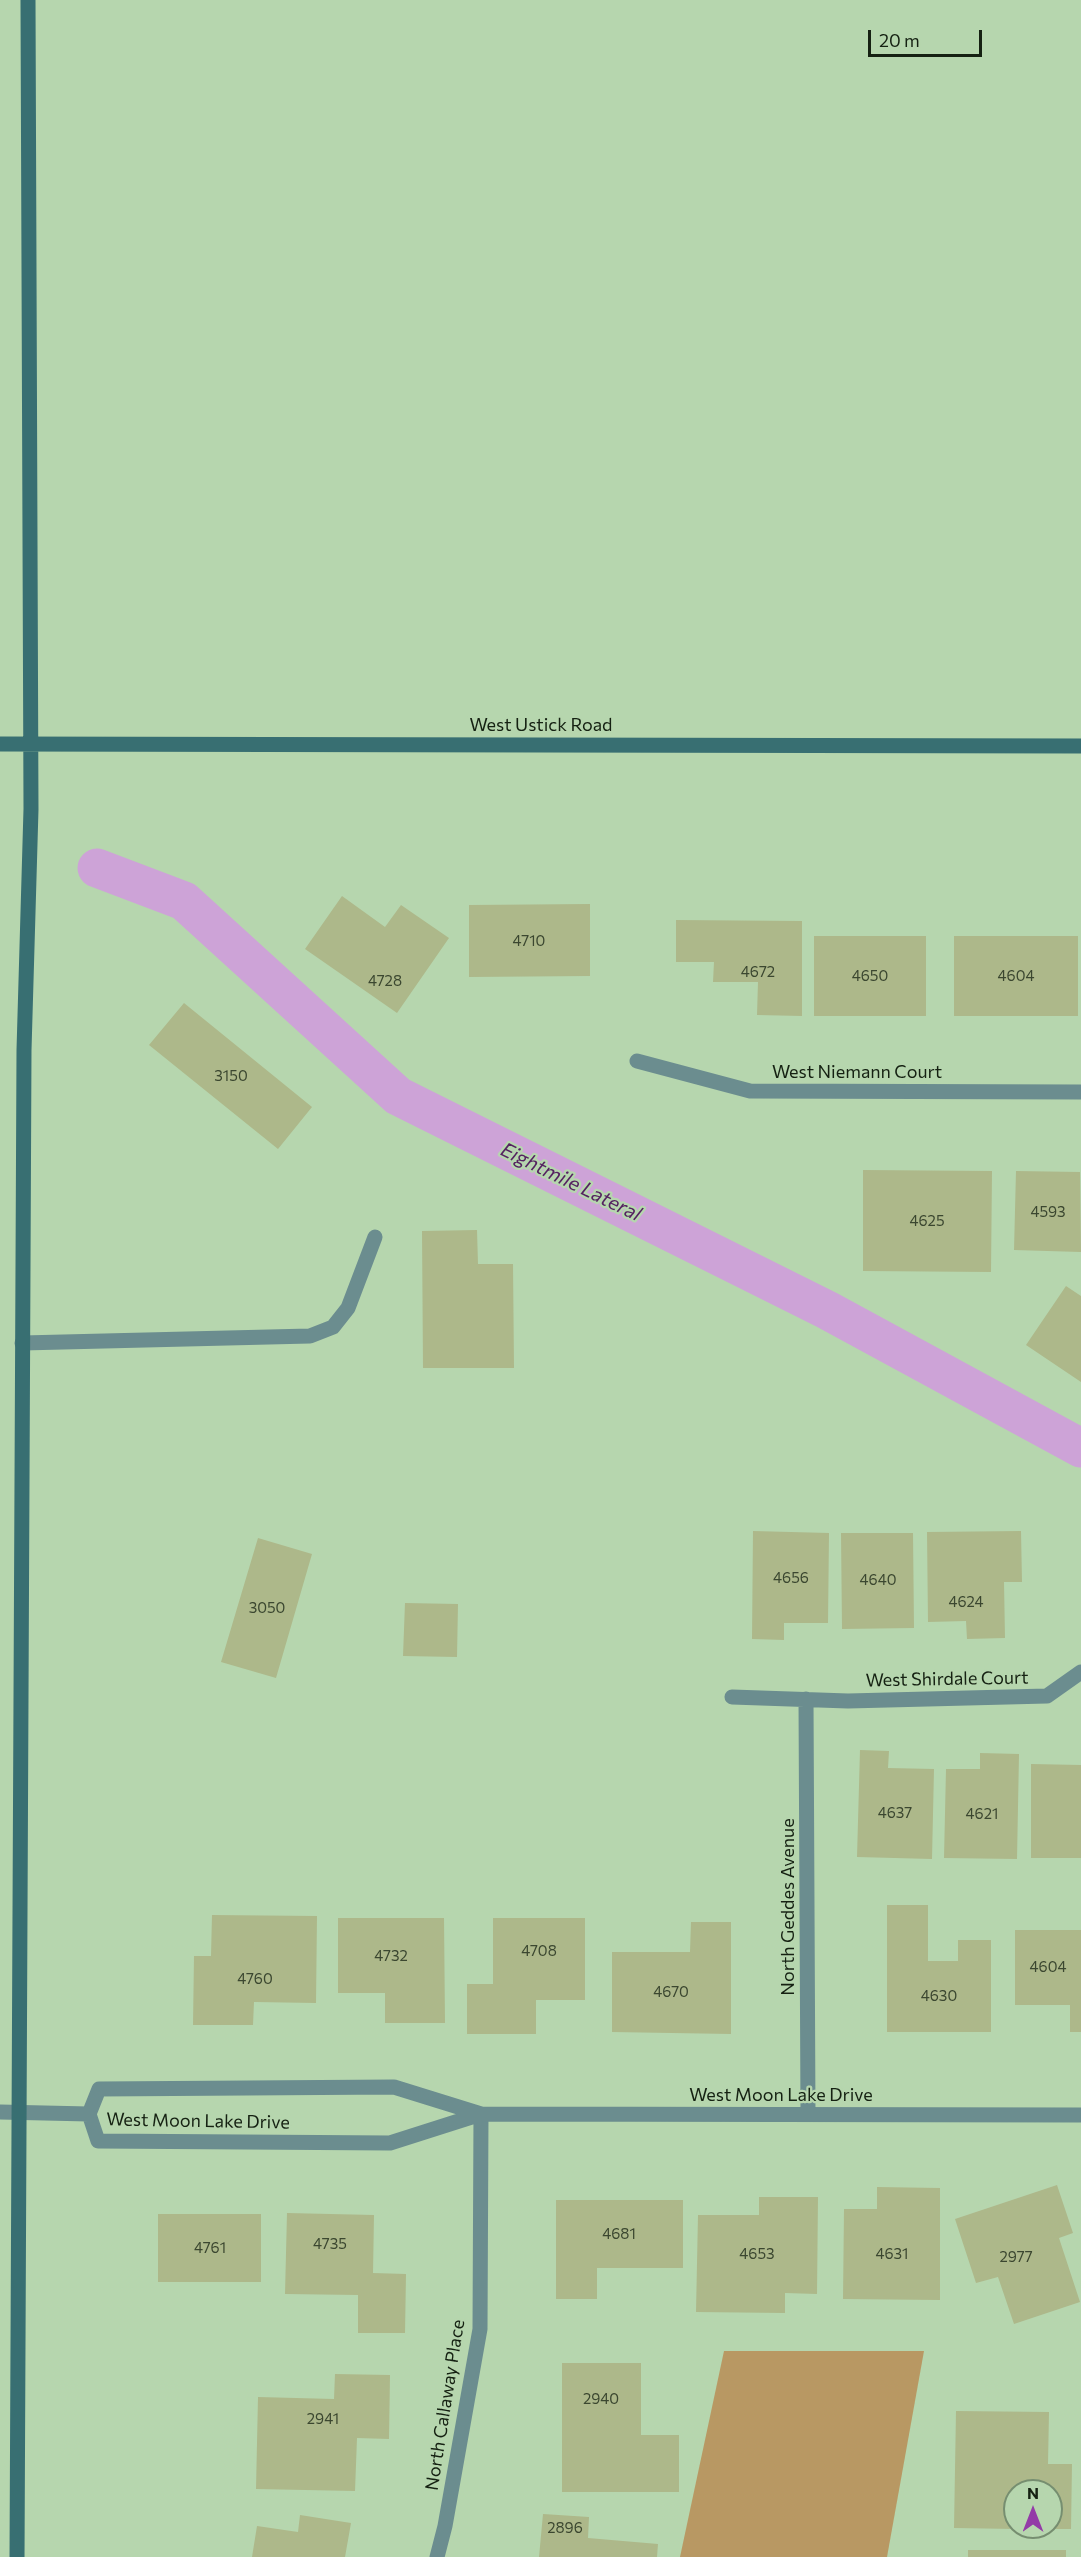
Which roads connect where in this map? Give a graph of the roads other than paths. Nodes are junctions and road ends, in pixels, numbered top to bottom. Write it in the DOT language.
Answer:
graph roads {
  1 [pos="28,0"];
  2 [pos="0,744"];
  3 [pos="29,744"];
  4 [pos="1081,746"];
  5 [pos="637,1061"];
  6 [pos="1081,1092"];
  7 [pos="375,1237"];
  8 [pos="22,1343"];
  9 [pos="1081,1672"];
  10 [pos="732,1697"];
  11 [pos="806,1699"];
  12 [pos="0,2112"];
  13 [pos="19,2112"];
  14 [pos="89,2114"];
  15 [pos="481,2114"];
  16 [pos="808,2114"];
  17 [pos="1081,2115"];
  18 [pos="17,2557"];
  19 [pos="437,2557"];
  1 -- 3 [label="main road"];
  2 -- 3 [label="main road, West Ustick Road"];
  3 -- 4 [label="main road, West Ustick Road"];
  3 -- 8 [label="main road"];
  5 -- 6 [label="street, West Niemann Court"];
  7 -- 8 [label="street"];
  8 -- 13 [label="main road"];
  9 -- 11 [label="street, West Shirdale Court"];
  10 -- 11 [label="street, West Shirdale Court"];
  11 -- 16 [label="street, North Geddes Avenue"];
  12 -- 13 [label="street"];
  13 -- 14 [label="street"];
  13 -- 18 [label="main road"];
  14 -- 15 [label="street, West Moon Lake Drive"];
  14 -- 15 [label="street, West Moon Lake Drive"];
  15 -- 16 [label="street, West Moon Lake Drive"];
  15 -- 19 [label="street, North Callaway Place"];
  16 -- 17 [label="street, West Moon Lake Drive"];
}
